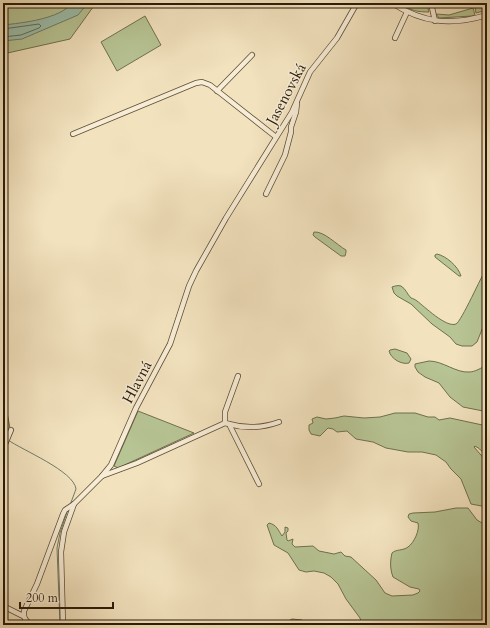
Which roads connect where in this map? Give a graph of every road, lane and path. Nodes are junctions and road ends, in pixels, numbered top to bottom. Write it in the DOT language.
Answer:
graph roads {
  1 [pos="357,3"];
  2 [pos="392,3"];
  3 [pos="431,3"];
  4 [pos="407,12"];
  5 [pos="487,15"];
  6 [pos="435,21"];
  7 [pos="395,38"];
  8 [pos="252,55"];
  9 [pos="217,91"];
  10 [pos="297,101"];
  11 [pos="73,134"];
  12 [pos="275,140"];
  13 [pos="266,194"];
  14 [pos="238,376"];
  15 [pos="279,422"];
  16 [pos="227,424"];
  17 [pos="11,430"];
  18 [pos="3,449"];
  19 [pos="111,465"];
  20 [pos="114,473"];
  21 [pos="102,476"];
  22 [pos="259,484"];
  23 [pos="73,505"];
  24 [pos="3,606"];
  25 [pos="23,616"];
  26 [pos="31,625"];
  27 [pos="63,625"];
  1 -- 10 [label="street, Jasenovská"];
  2 -- 4 [label="street"];
  3 -- 6 [label="street"];
  4 -- 6 [label="street"];
  4 -- 7 [label="street"];
  5 -- 6 [label="street"];
  8 -- 9 [label="street"];
  9 -- 11 [label="street, Jasenovská"];
  9 -- 12 [label="street, Jasenovská"];
  10 -- 12 [label="street, Jasenovská"];
  10 -- 13 [label="street"];
  12 -- 19 [label="street, Hlavná"];
  14 -- 16 [label="street"];
  15 -- 16 [label="street"];
  16 -- 20 [label="street"];
  16 -- 22 [label="street"];
  17 -- 18 [label="street"];
  19 -- 20 [label="street"];
  19 -- 21 [label="street, Hlavná"];
  20 -- 21 [label="street"];
  21 -- 23 [label="street, Hlavná"];
  23 -- 25 [label="street, Hlavná"];
  23 -- 27 [label="street"];
  24 -- 25 [label="street"];
  25 -- 26 [label="street"];
}
